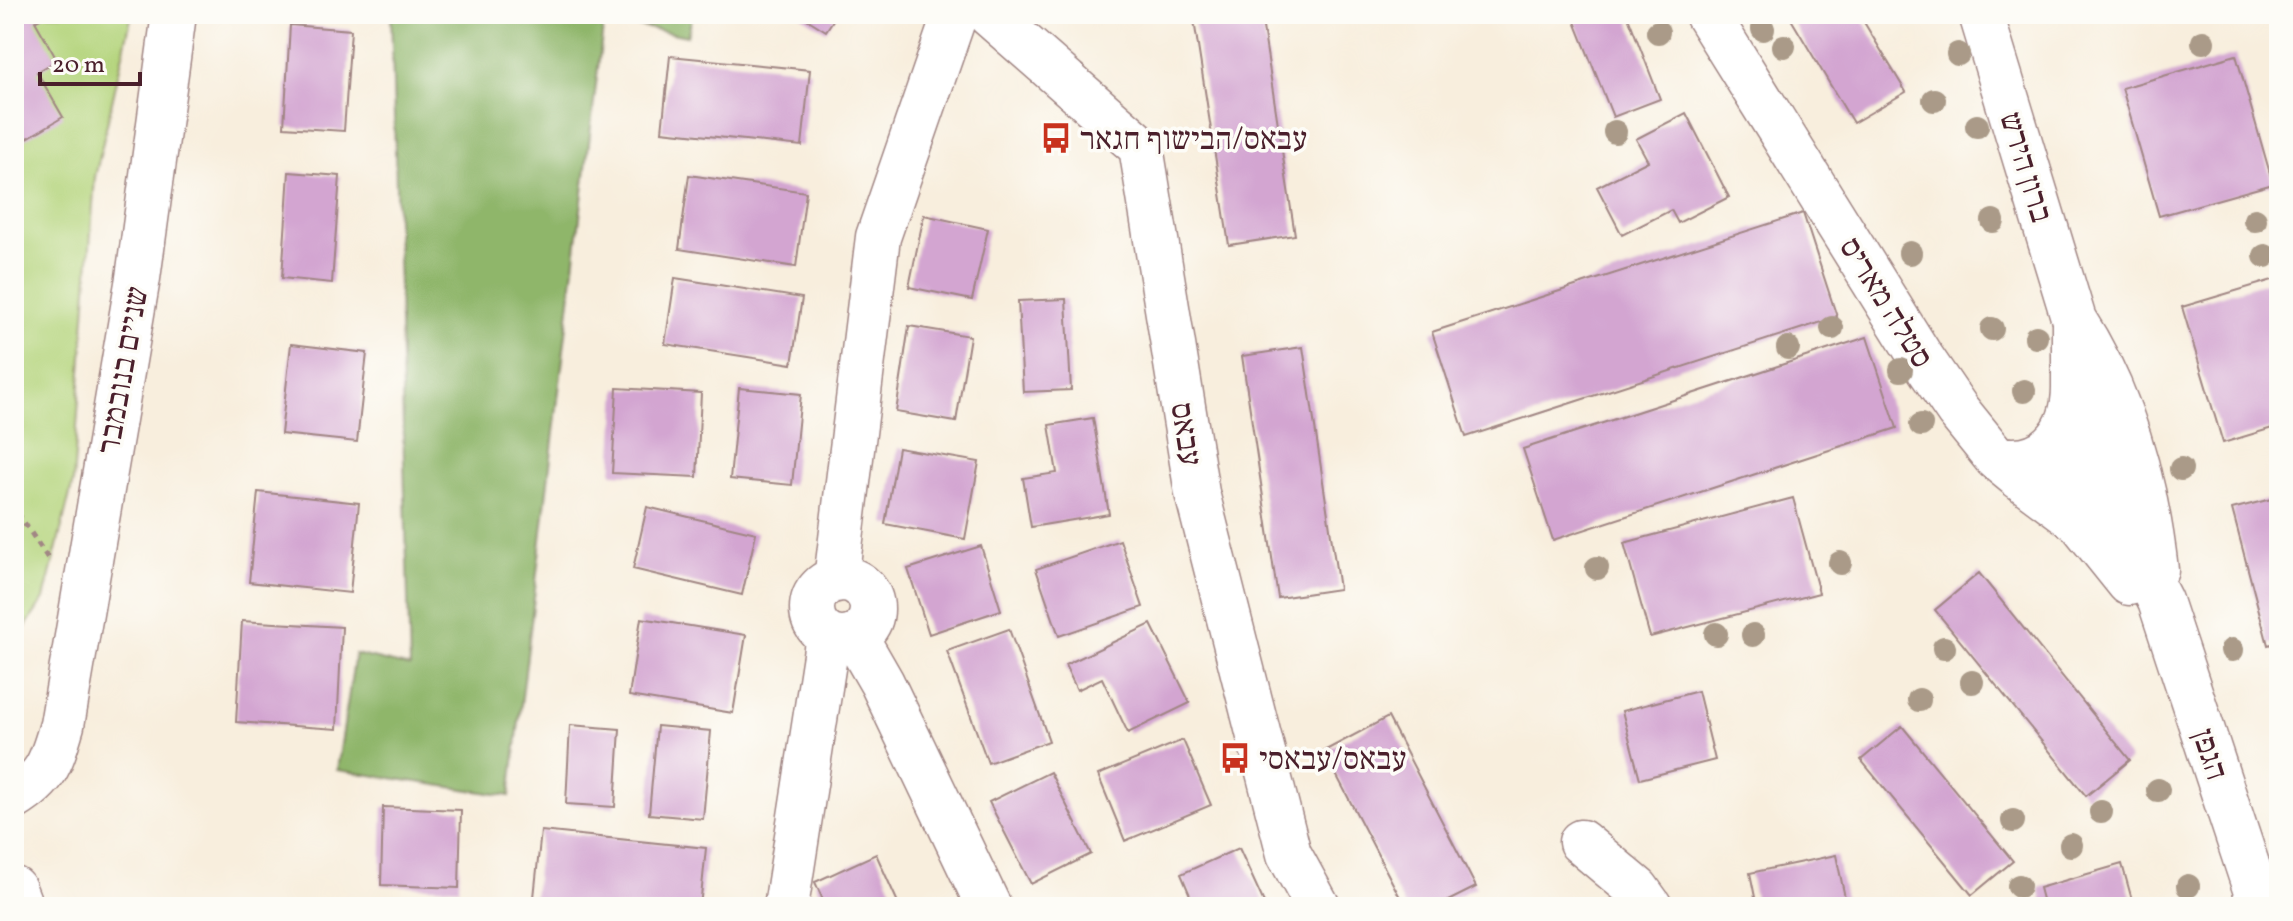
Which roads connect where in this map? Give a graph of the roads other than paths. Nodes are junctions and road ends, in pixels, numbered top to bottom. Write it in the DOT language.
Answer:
graph roads {
  1 [pos="174,14"];
  2 [pos="955,14"];
  3 [pos="989,14"];
  4 [pos="1707,14"];
  5 [pos="1981,14"];
  6 [pos="2074,320"];
  7 [pos="2074,387"];
  8 [pos="2007,467"];
  9 [pos="2119,470"];
  10 [pos="842,636"];
  11 [pos="2179,658"];
  12 [pos="62,725"];
  13 [pos="14,767"];
  14 [pos="14,798"];
  15 [pos="1581,842"];
  16 [pos="14,889"];
  17 [pos="21,907"];
  18 [pos="786,907"];
  19 [pos="989,907"];
  20 [pos="1318,907"];
  21 [pos="1650,907"];
  22 [pos="2261,907"];
  1 -- 12 [label="street, שניים בנובמבר"];
  2 -- 10 [label="street"];
  3 -- 20 [label="street, עבאס"];
  4 -- 8 [label="street, סטלה מאריס"];
  5 -- 6 [label="street, ברון הירש"];
  6 -- 7 [label="street, ברון הירש"];
  6 -- 9 [label="street, ברון הירש"];
  7 -- 8 [label="street"];
  7 -- 9 [label="street, ברון הירש"];
  8 -- 9 [label="street"];
  8 -- 11 [label="street, סטלה מאריס"];
  9 -- 11 [label="street, הגפן"];
  10 -- 18 [label="street"];
  10 -- 19 [label="street"];
  11 -- 22 [label="street, הגפן"];
  12 -- 13 [label="street"];
  12 -- 14 [label="street, שניים בנובמבר"];
  15 -- 21 [label="street"];
  16 -- 17 [label="street"];
}
